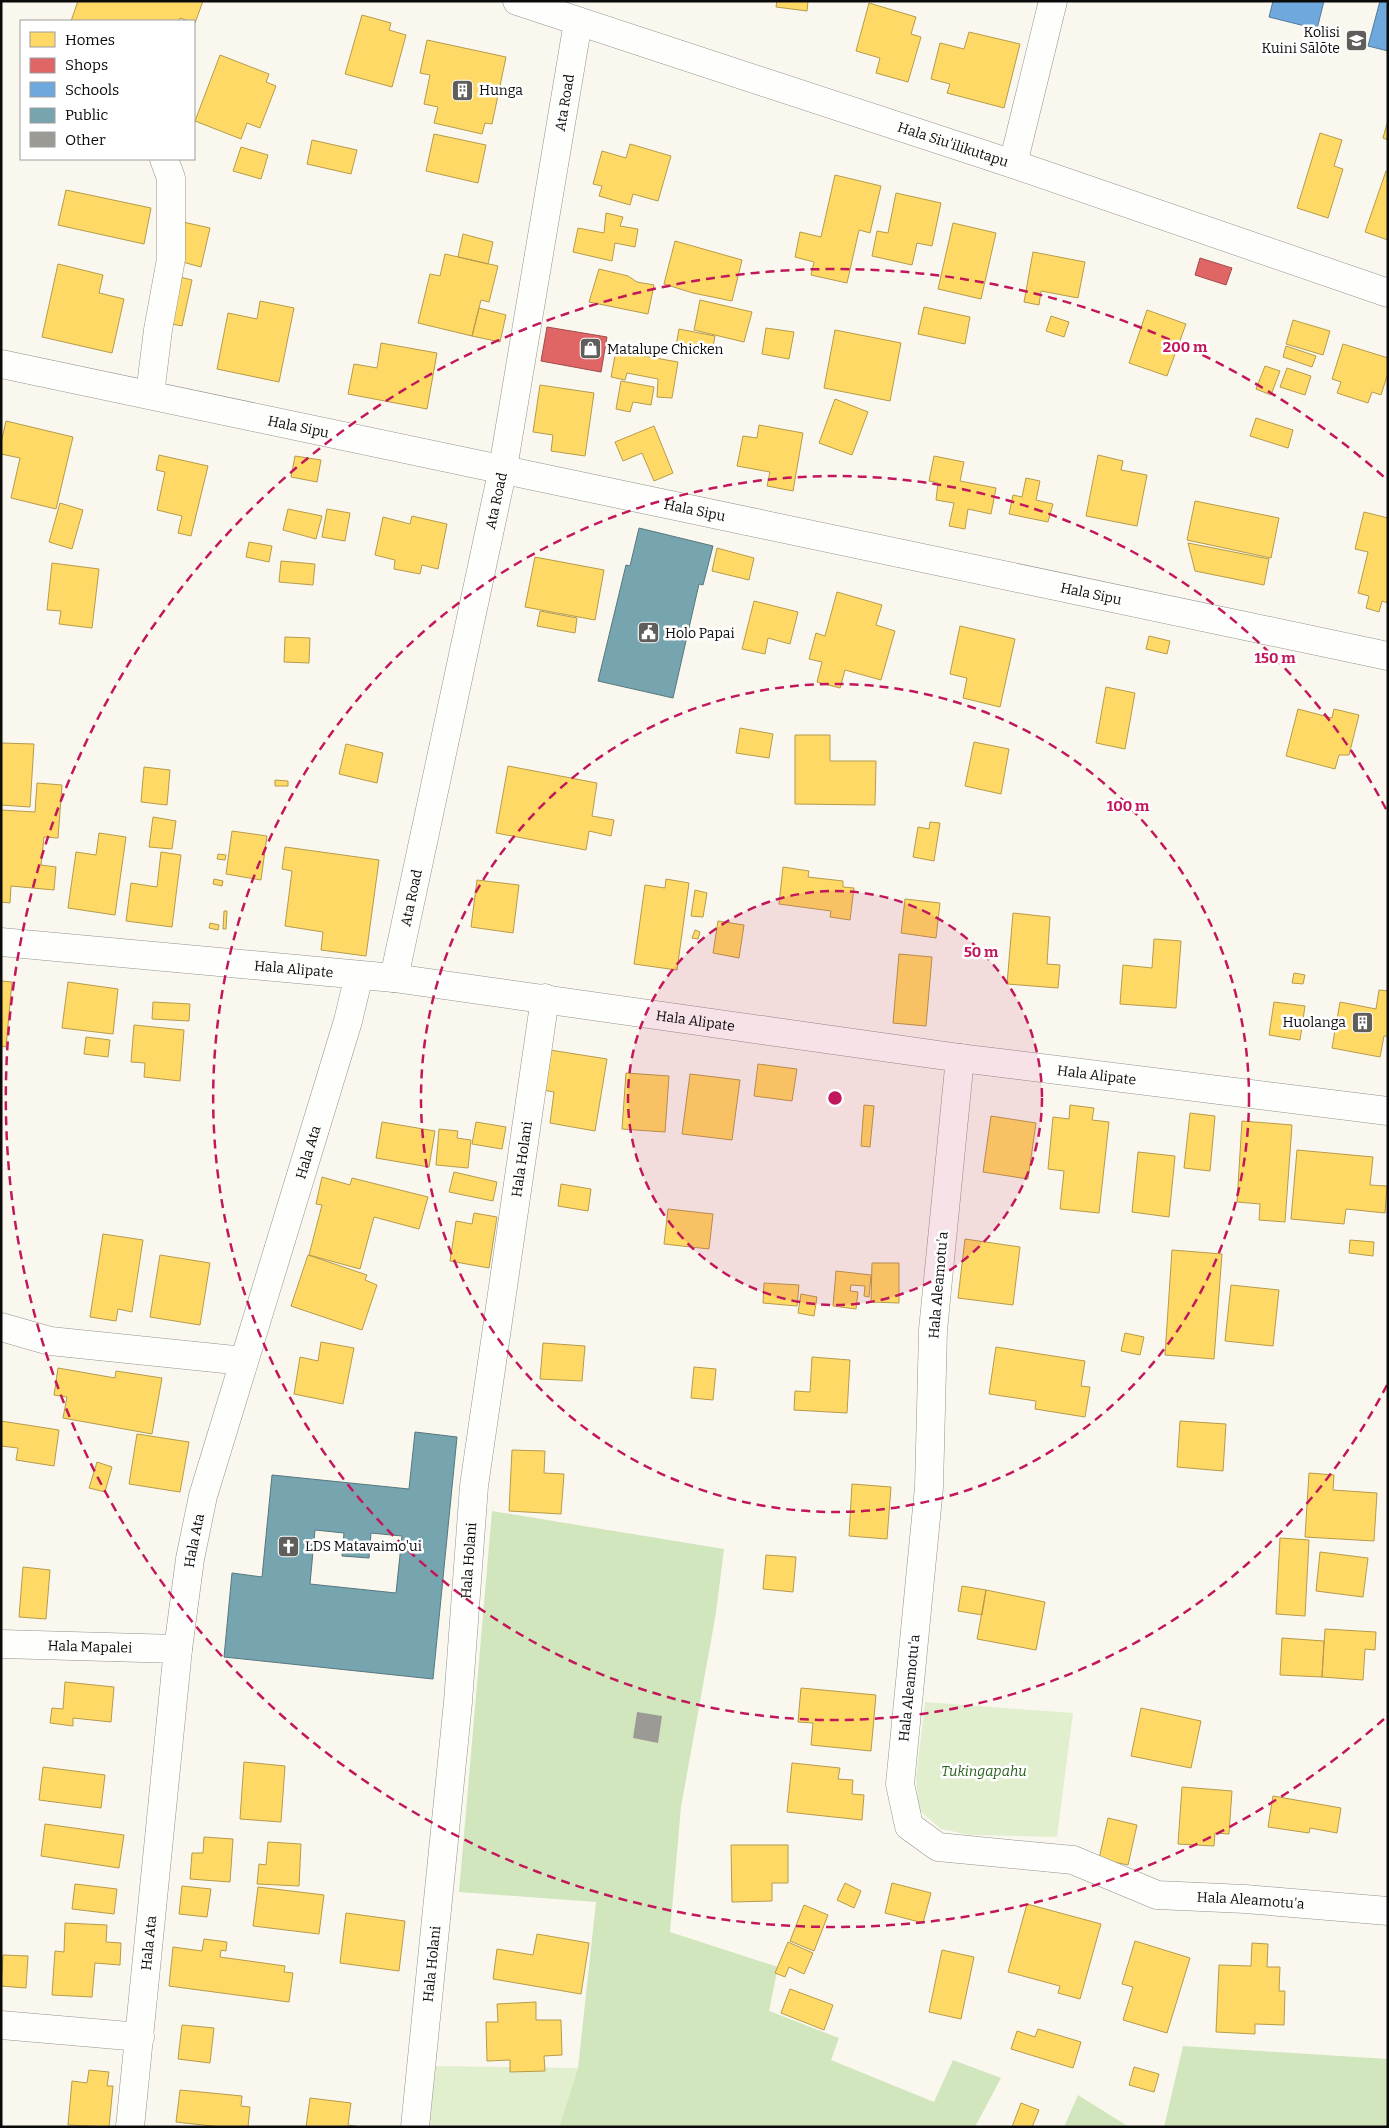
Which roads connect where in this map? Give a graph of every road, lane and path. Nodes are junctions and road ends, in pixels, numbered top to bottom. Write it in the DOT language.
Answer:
graph roads {
  1 [pos="517,1"];
  2 [pos="1053,1"];
  3 [pos="578,22"];
  4 [pos="164,160"];
  5 [pos="1013,164"];
  6 [pos="1388,293"];
  7 [pos="1,364"];
  8 [pos="150,394"];
  9 [pos="503,468"];
  10 [pos="1388,656"];
  11 [pos="1,942"];
  12 [pos="359,975"];
  13 [pos="394,978"];
  14 [pos="544,998"];
  15 [pos="960,1058"];
  16 [pos="1388,1111"];
  17 [pos="1,1328"];
  18 [pos="244,1361"];
  19 [pos="1,1644"];
  20 [pos="178,1649"];
  21 [pos="1388,1911"];
  22 [pos="1,2025"];
  23 [pos="140,2037"];
  24 [pos="130,2127"];
  25 [pos="415,2127"];
  1 -- 3 [label="street, Hala Siu'ilikutapu"];
  2 -- 5 [label="street"];
  3 -- 5 [label="street, Hala Siu'ilikutapu"];
  3 -- 9 [label="street, Ata Road"];
  4 -- 8 [label="street"];
  5 -- 6 [label="street, Hala Siu'ilikutapu"];
  7 -- 8 [label="street, Hala Sipu"];
  8 -- 9 [label="street, Hala Sipu"];
  9 -- 10 [label="street, Hala Sipu"];
  9 -- 13 [label="street, Ata Road"];
  11 -- 12 [label="street, Hala Alipate"];
  12 -- 13 [label="street, Hala Alipate"];
  12 -- 18 [label="street, Hala Ata"];
  13 -- 14 [label="street, Hala Alipate"];
  14 -- 15 [label="street, Hala Alipate"];
  14 -- 25 [label="street, Hala Holani"];
  15 -- 16 [label="street, Hala Alipate"];
  15 -- 21 [label="street, Hala Aleamotu'a"];
  17 -- 18 [label="street"];
  18 -- 20 [label="street, Hala Ata"];
  19 -- 20 [label="street, Hala Mapalei"];
  20 -- 23 [label="street, Hala Ata"];
  22 -- 23 [label="street"];
  23 -- 24 [label="street, Hala Ata"];
}
